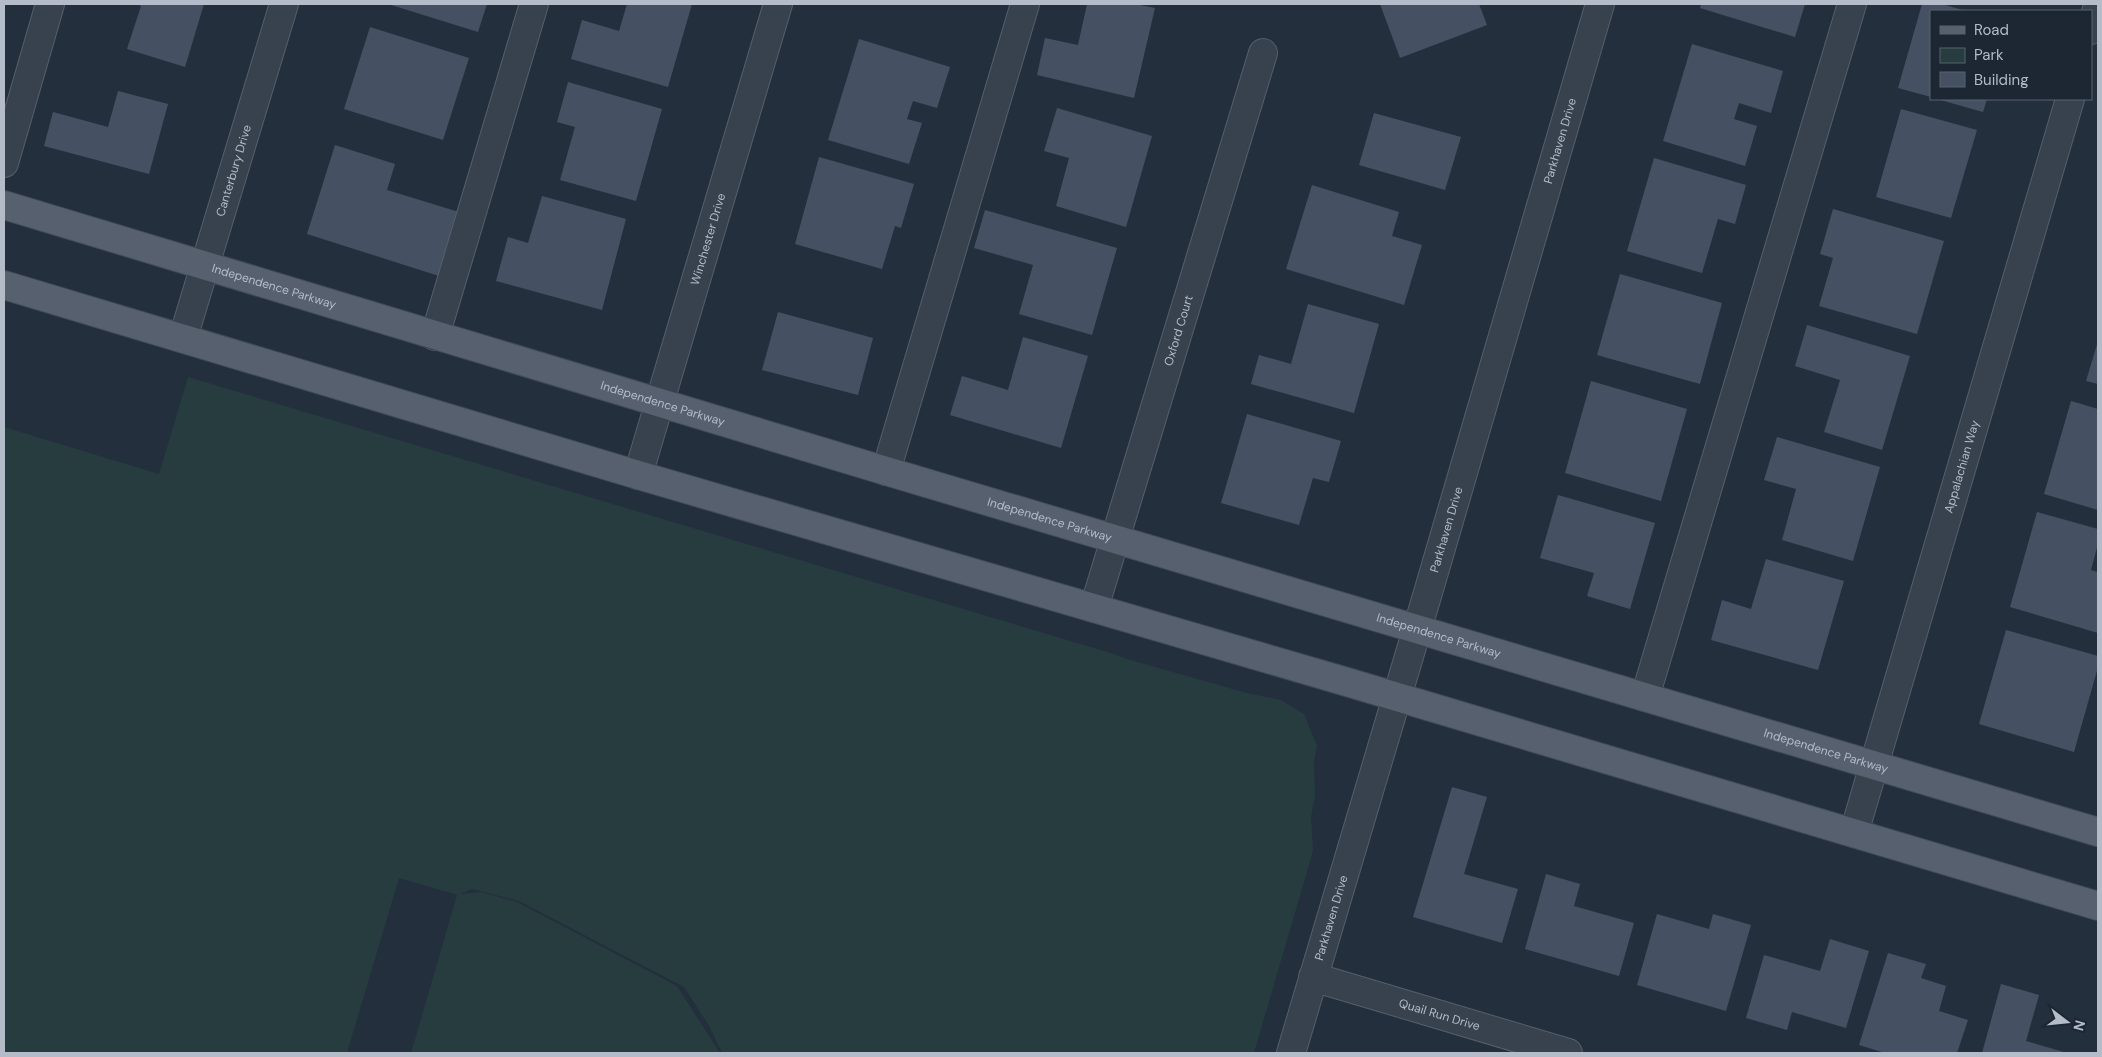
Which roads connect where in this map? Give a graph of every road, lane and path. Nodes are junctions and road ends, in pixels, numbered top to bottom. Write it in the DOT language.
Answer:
graph roads {
  1 [pos="50,4"];
  2 [pos="284,4"];
  3 [pos="534,4"];
  4 [pos="778,4"];
  5 [pos="1025,4"];
  6 [pos="1600,4"];
  7 [pos="1852,4"];
  8 [pos="2098,4"];
  9 [pos="2092,26"];
  10 [pos="1263,53"];
  11 [pos="2070,100"];
  12 [pos="4,163"];
  13 [pos="4,205"];
  14 [pos="205,265"];
  15 [pos="4,285"];
  16 [pos="435,336"];
  17 [pos="183,338"];
  18 [pos="659,403"];
  19 [pos="886,471"];
  20 [pos="638,475"];
  21 [pos="1115,539"];
  22 [pos="1094,608"];
  23 [pos="1417,629"];
  24 [pos="1397,697"];
  25 [pos="1645,697"];
  26 [pos="1874,765"];
  27 [pos="2098,832"];
  28 [pos="1854,833"];
  29 [pos="2098,906"];
  30 [pos="1313,977"];
  31 [pos="1291,1053"];
  32 [pos="1568,1053"];
  1 -- 12 [label="street"];
  2 -- 14 [label="street, Canterbury Drive"];
  3 -- 16 [label="street"];
  4 -- 18 [label="street, Winchester Drive"];
  5 -- 19 [label="street"];
  6 -- 23 [label="street, Parkhaven Drive"];
  7 -- 25 [label="street"];
  8 -- 9 [label="street"];
  10 -- 21 [label="street, Oxford Court"];
  11 -- 26 [label="street, Appalachian Way"];
  13 -- 14 [label="main road, Independence Parkway"];
  14 -- 16 [label="main road, Independence Parkway"];
  14 -- 17 [label="street, Canterbury Drive"];
  15 -- 17 [label="main road"];
  16 -- 18 [label="main road, Independence Parkway"];
  17 -- 20 [label="main road"];
  18 -- 19 [label="main road, Independence Parkway"];
  18 -- 20 [label="street, Winchester Drive"];
  19 -- 21 [label="main road, Independence Parkway"];
  20 -- 22 [label="main road"];
  21 -- 22 [label="street, Oxford Court"];
  21 -- 23 [label="main road, Independence Parkway"];
  22 -- 24 [label="main road"];
  23 -- 24 [label="street, Parkhaven Drive"];
  23 -- 25 [label="main road, Independence Parkway"];
  24 -- 28 [label="main road"];
  24 -- 30 [label="street, Parkhaven Drive"];
  25 -- 26 [label="main road, Independence Parkway"];
  26 -- 27 [label="main road, Independence Parkway"];
  26 -- 28 [label="street, Appalachian Way"];
  28 -- 29 [label="main road"];
  30 -- 31 [label="street, Parkhaven Drive"];
  30 -- 32 [label="street, Quail Run Drive"];
}
